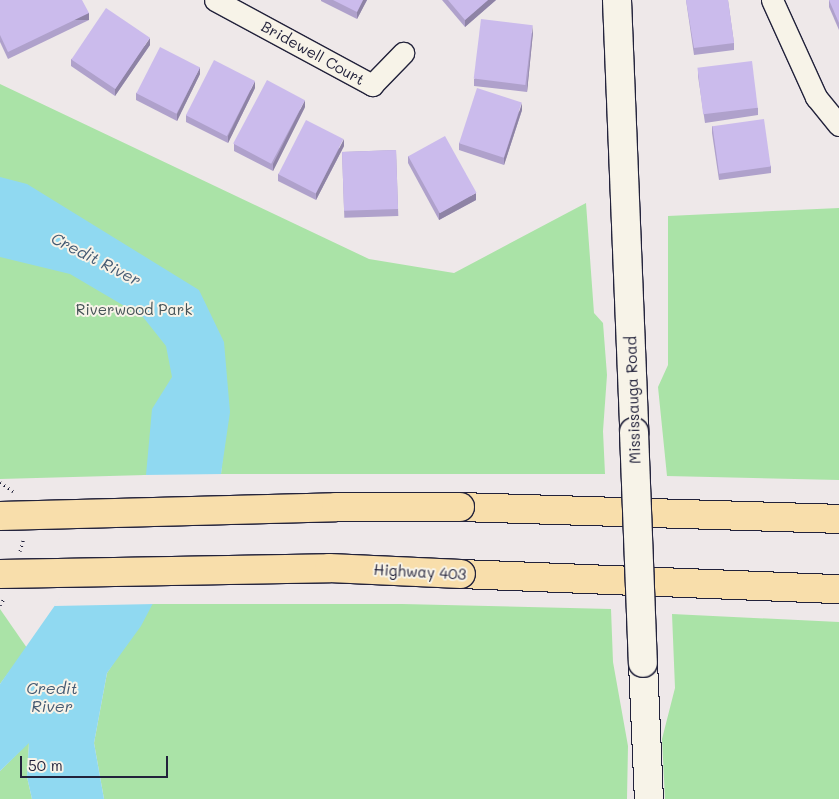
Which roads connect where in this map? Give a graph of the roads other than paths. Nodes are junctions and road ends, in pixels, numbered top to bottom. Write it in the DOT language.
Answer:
graph roads {
  1 [pos="215,0"];
  2 [pos="618,0"];
  3 [pos="772,0"];
  4 [pos="403,53"];
  5 [pos="839,125"];
  6 [pos="0,516"];
  7 [pos="839,519"];
  8 [pos="0,574"];
  9 [pos="839,589"];
  10 [pos="649,799"];
  1 -- 4 [label="street, Bridewell Court"];
  2 -- 10 [label="main road, Mississauga Road, bridge"];
  3 -- 5 [label="street"];
  6 -- 7 [label="highway, bridge"];
  8 -- 9 [label="highway, Highway 403, bridge"];
}
